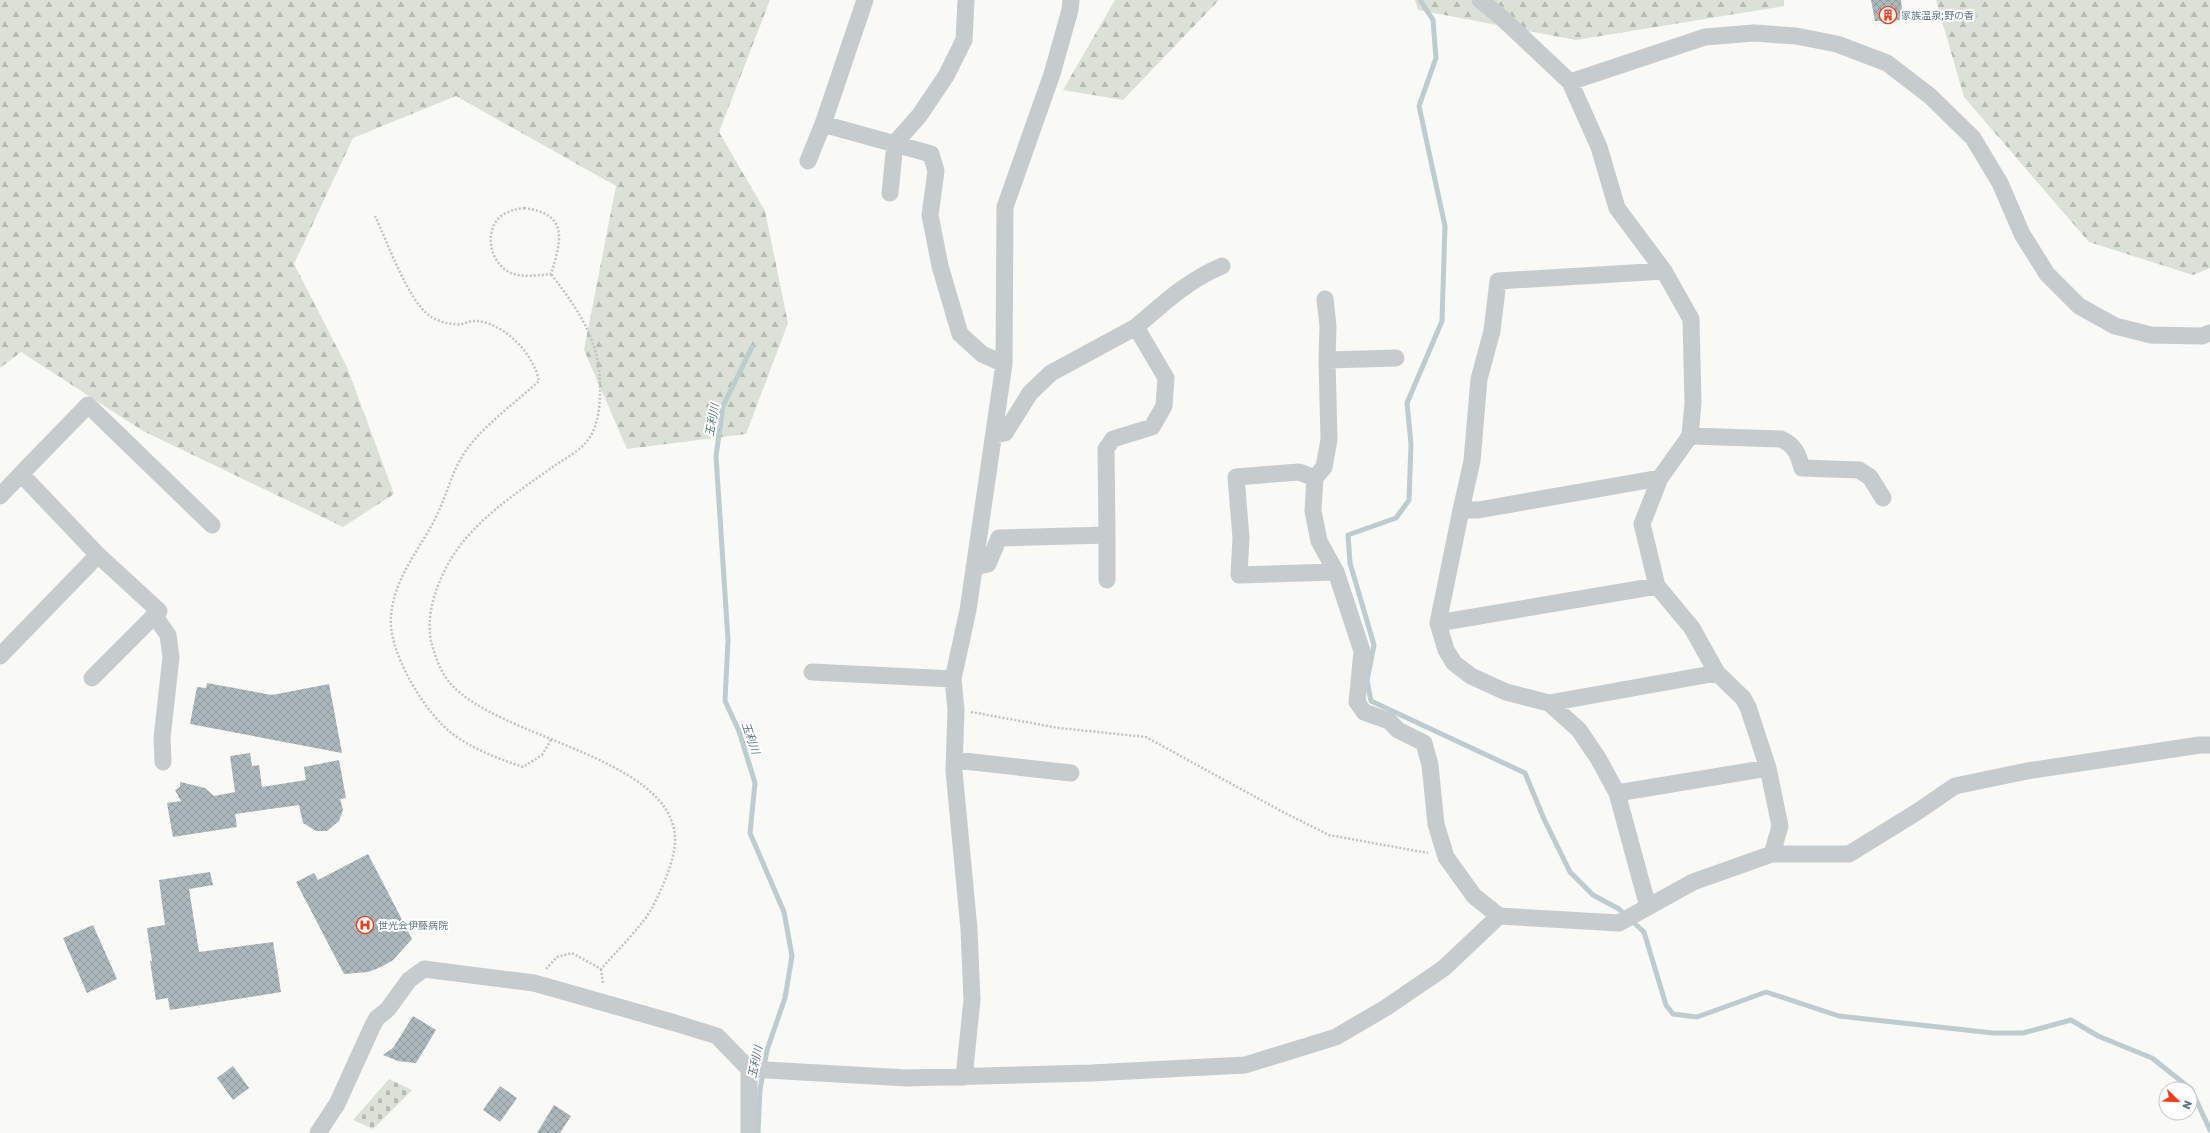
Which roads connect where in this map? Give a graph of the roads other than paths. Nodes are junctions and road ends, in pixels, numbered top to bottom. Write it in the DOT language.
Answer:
graph roads {
  1 [pos="865,0"];
  2 [pos="966,0"];
  3 [pos="1071,0"];
  4 [pos="1480,0"];
  5 [pos="1570,82"];
  6 [pos="823,124"];
  7 [pos="895,143"];
  8 [pos="808,161"];
  9 [pos="890,193"];
  10 [pos="1222,266"];
  11 [pos="1664,271"];
  12 [pos="1325,299"];
  13 [pos="1136,327"];
  14 [pos="2210,333"];
  15 [pos="1396,358"];
  16 [pos="1327,360"];
  17 [pos="1004,364"];
  18 [pos="994,435"];
  19 [pos="1690,436"];
  20 [pos="21,474"];
  21 [pos="1315,478"];
  22 [pos="1660,478"];
  23 [pos="0,496"];
  24 [pos="1883,498"];
  25 [pos="1461,510"];
  26 [pos="212,525"];
  27 [pos="1107,536"];
  28 [pos="98,555"];
  29 [pos="974,567"];
  30 [pos="1336,572"];
  31 [pos="1107,580"];
  32 [pos="1657,586"];
  33 [pos="154,616"];
  34 [pos="1438,623"];
  35 [pos="0,656"];
  36 [pos="812,672"];
  37 [pos="1717,673"];
  38 [pos="92,678"];
  39 [pos="954,679"];
  40 [pos="1549,703"];
  41 [pos="2210,745"];
  42 [pos="955,760"];
  43 [pos="163,762"];
  44 [pos="1768,768"];
  45 [pos="1071,773"];
  46 [pos="1617,793"];
  47 [pos="1772,854"];
  48 [pos="1648,908"];
  49 [pos="1499,916"];
  50 [pos="749,1069"];
  51 [pos="964,1077"];
  52 [pos="318,1133"];
  53 [pos="749,1133"];
  1 -- 6 [label="street"];
  2 -- 7 [label="street"];
  3 -- 17 [label="street"];
  4 -- 5 [label="street"];
  5 -- 11 [label="street"];
  5 -- 14 [label="street"];
  6 -- 7 [label="street"];
  6 -- 8 [label="street"];
  7 -- 9 [label="street"];
  7 -- 17 [label="street"];
  10 -- 13 [label="street"];
  11 -- 19 [label="street"];
  11 -- 25 [label="street"];
  12 -- 16 [label="street"];
  13 -- 18 [label="street"];
  13 -- 27 [label="street"];
  15 -- 16 [label="street"];
  16 -- 21 [label="street"];
  17 -- 18 [label="street"];
  18 -- 29 [label="street"];
  19 -- 22 [label="street"];
  19 -- 24 [label="street"];
  20 -- 23 [label="street"];
  20 -- 26 [label="street"];
  20 -- 28 [label="street"];
  21 -- 30 [label="street"];
  21 -- 30 [label="street"];
  22 -- 25 [label="street"];
  22 -- 32 [label="street"];
  25 -- 34 [label="street"];
  27 -- 29 [label="street"];
  27 -- 31 [label="street"];
  28 -- 33 [label="street"];
  28 -- 35 [label="street"];
  29 -- 39 [label="street"];
  30 -- 49 [label="street"];
  32 -- 34 [label="street"];
  32 -- 37 [label="street"];
  33 -- 38 [label="street"];
  33 -- 43 [label="street"];
  34 -- 40 [label="street"];
  36 -- 39 [label="street"];
  37 -- 40 [label="street"];
  37 -- 44 [label="street"];
  39 -- 42 [label="street"];
  40 -- 46 [label="street"];
  41 -- 47 [label="street"];
  42 -- 45 [label="street"];
  42 -- 51 [label="street"];
  44 -- 46 [label="street"];
  44 -- 47 [label="street"];
  46 -- 48 [label="street"];
  47 -- 48 [label="street"];
  48 -- 49 [label="street"];
  49 -- 51 [label="street"];
  50 -- 51 [label="street"];
  50 -- 52 [label="street"];
  50 -- 53 [label="street"];
}
